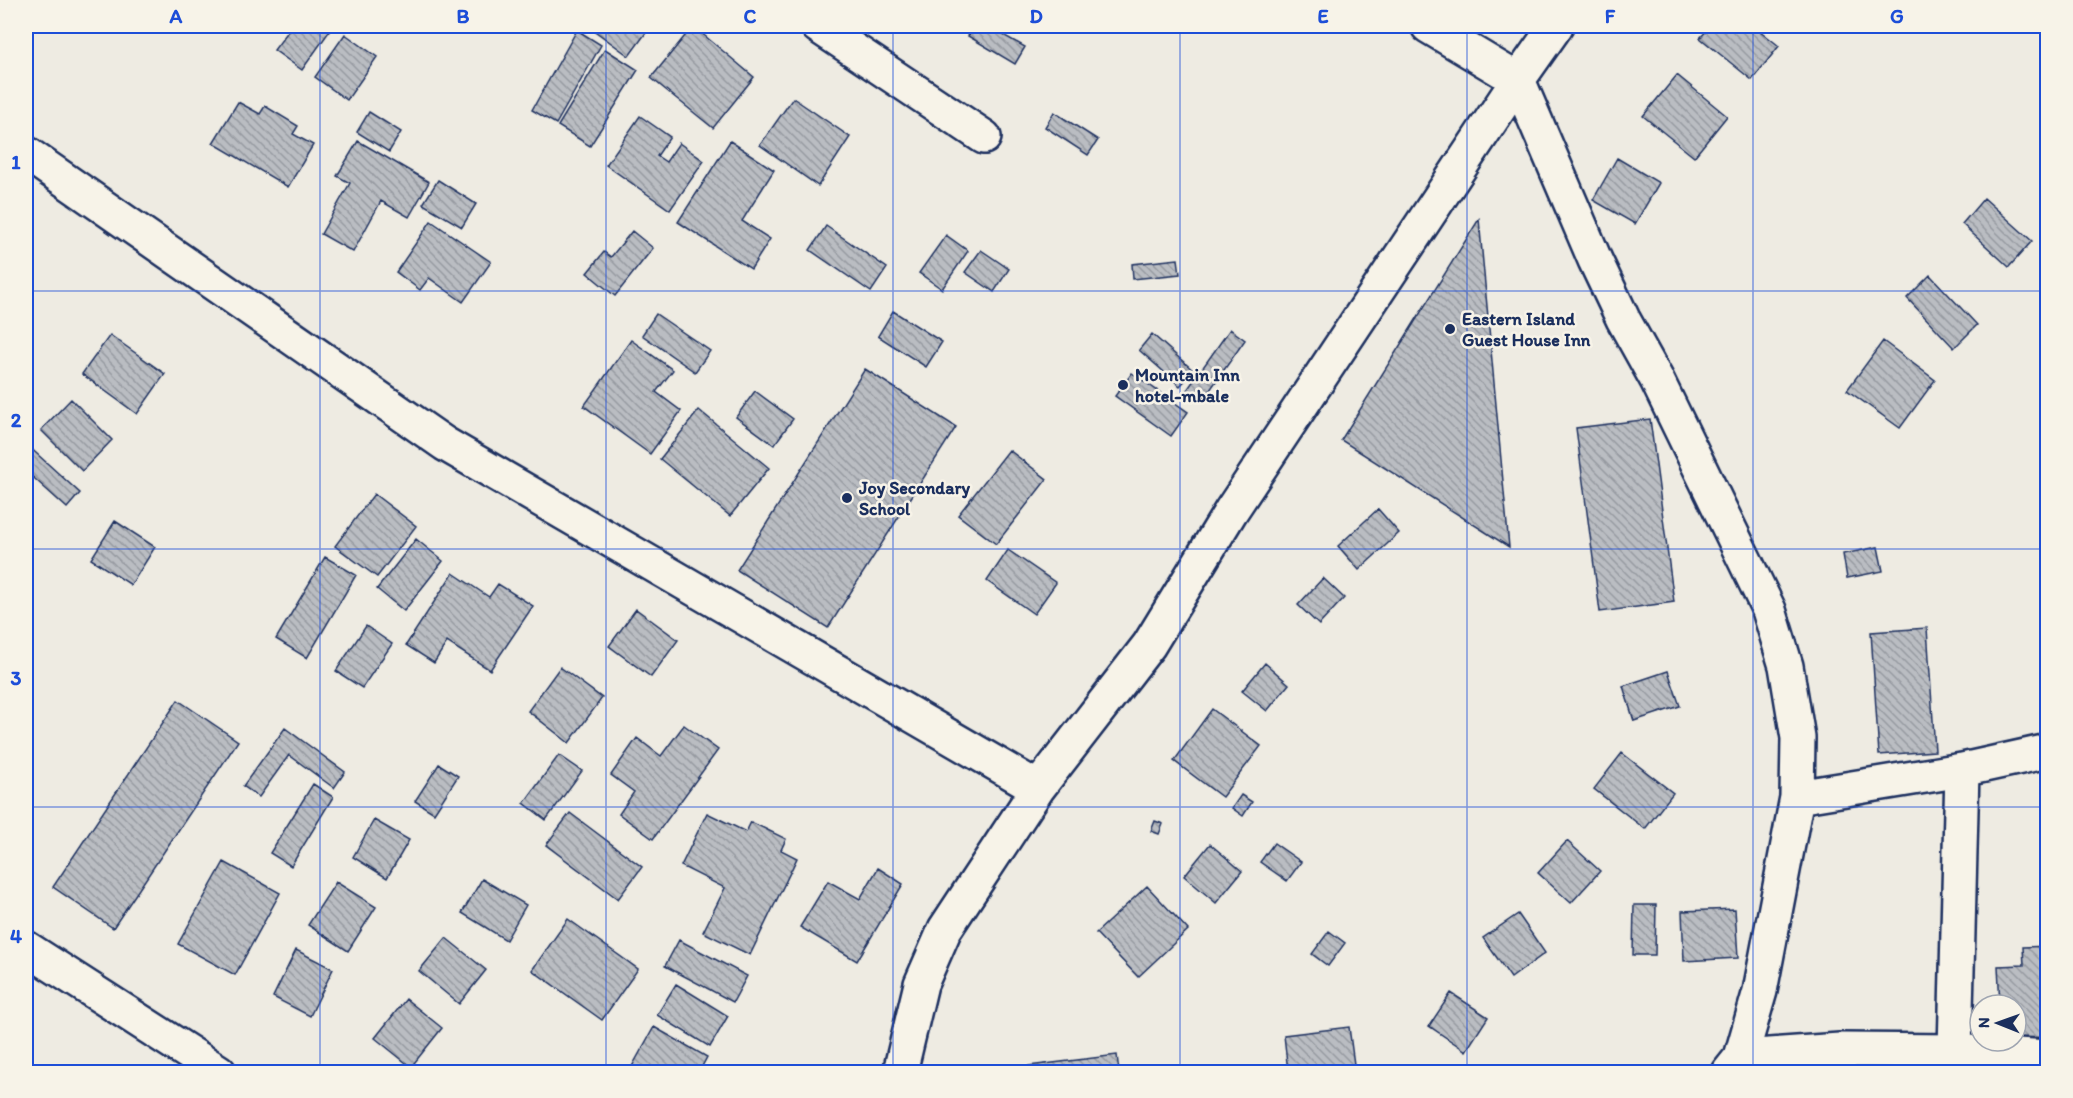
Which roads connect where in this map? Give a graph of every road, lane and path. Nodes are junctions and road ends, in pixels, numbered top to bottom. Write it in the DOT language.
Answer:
graph roads {
  1 [pos="818,26"];
  2 [pos="1428,26"];
  3 [pos="1556,26"];
  4 [pos="1518,80"];
  5 [pos="984,137"];
  6 [pos="26,153"];
  7 [pos="2048,751"];
  8 [pos="1962,770"];
  9 [pos="1038,788"];
  10 [pos="1797,797"];
  11 [pos="26,948"];
  12 [pos="1955,1051"];
  13 [pos="2048,1057"];
  14 [pos="1735,1065"];
  15 [pos="219,1072"];
  16 [pos="900,1072"];
  1 -- 5 [label="street"];
  2 -- 4 [label="street"];
  3 -- 4 [label="street"];
  4 -- 9 [label="street"];
  4 -- 10 [label="street"];
  6 -- 9 [label="street"];
  7 -- 8 [label="street"];
  8 -- 10 [label="street"];
  8 -- 12 [label="street"];
  9 -- 16 [label="street"];
  10 -- 14 [label="street"];
  11 -- 15 [label="street"];
  12 -- 13 [label="street"];
  12 -- 14 [label="street"];
}
